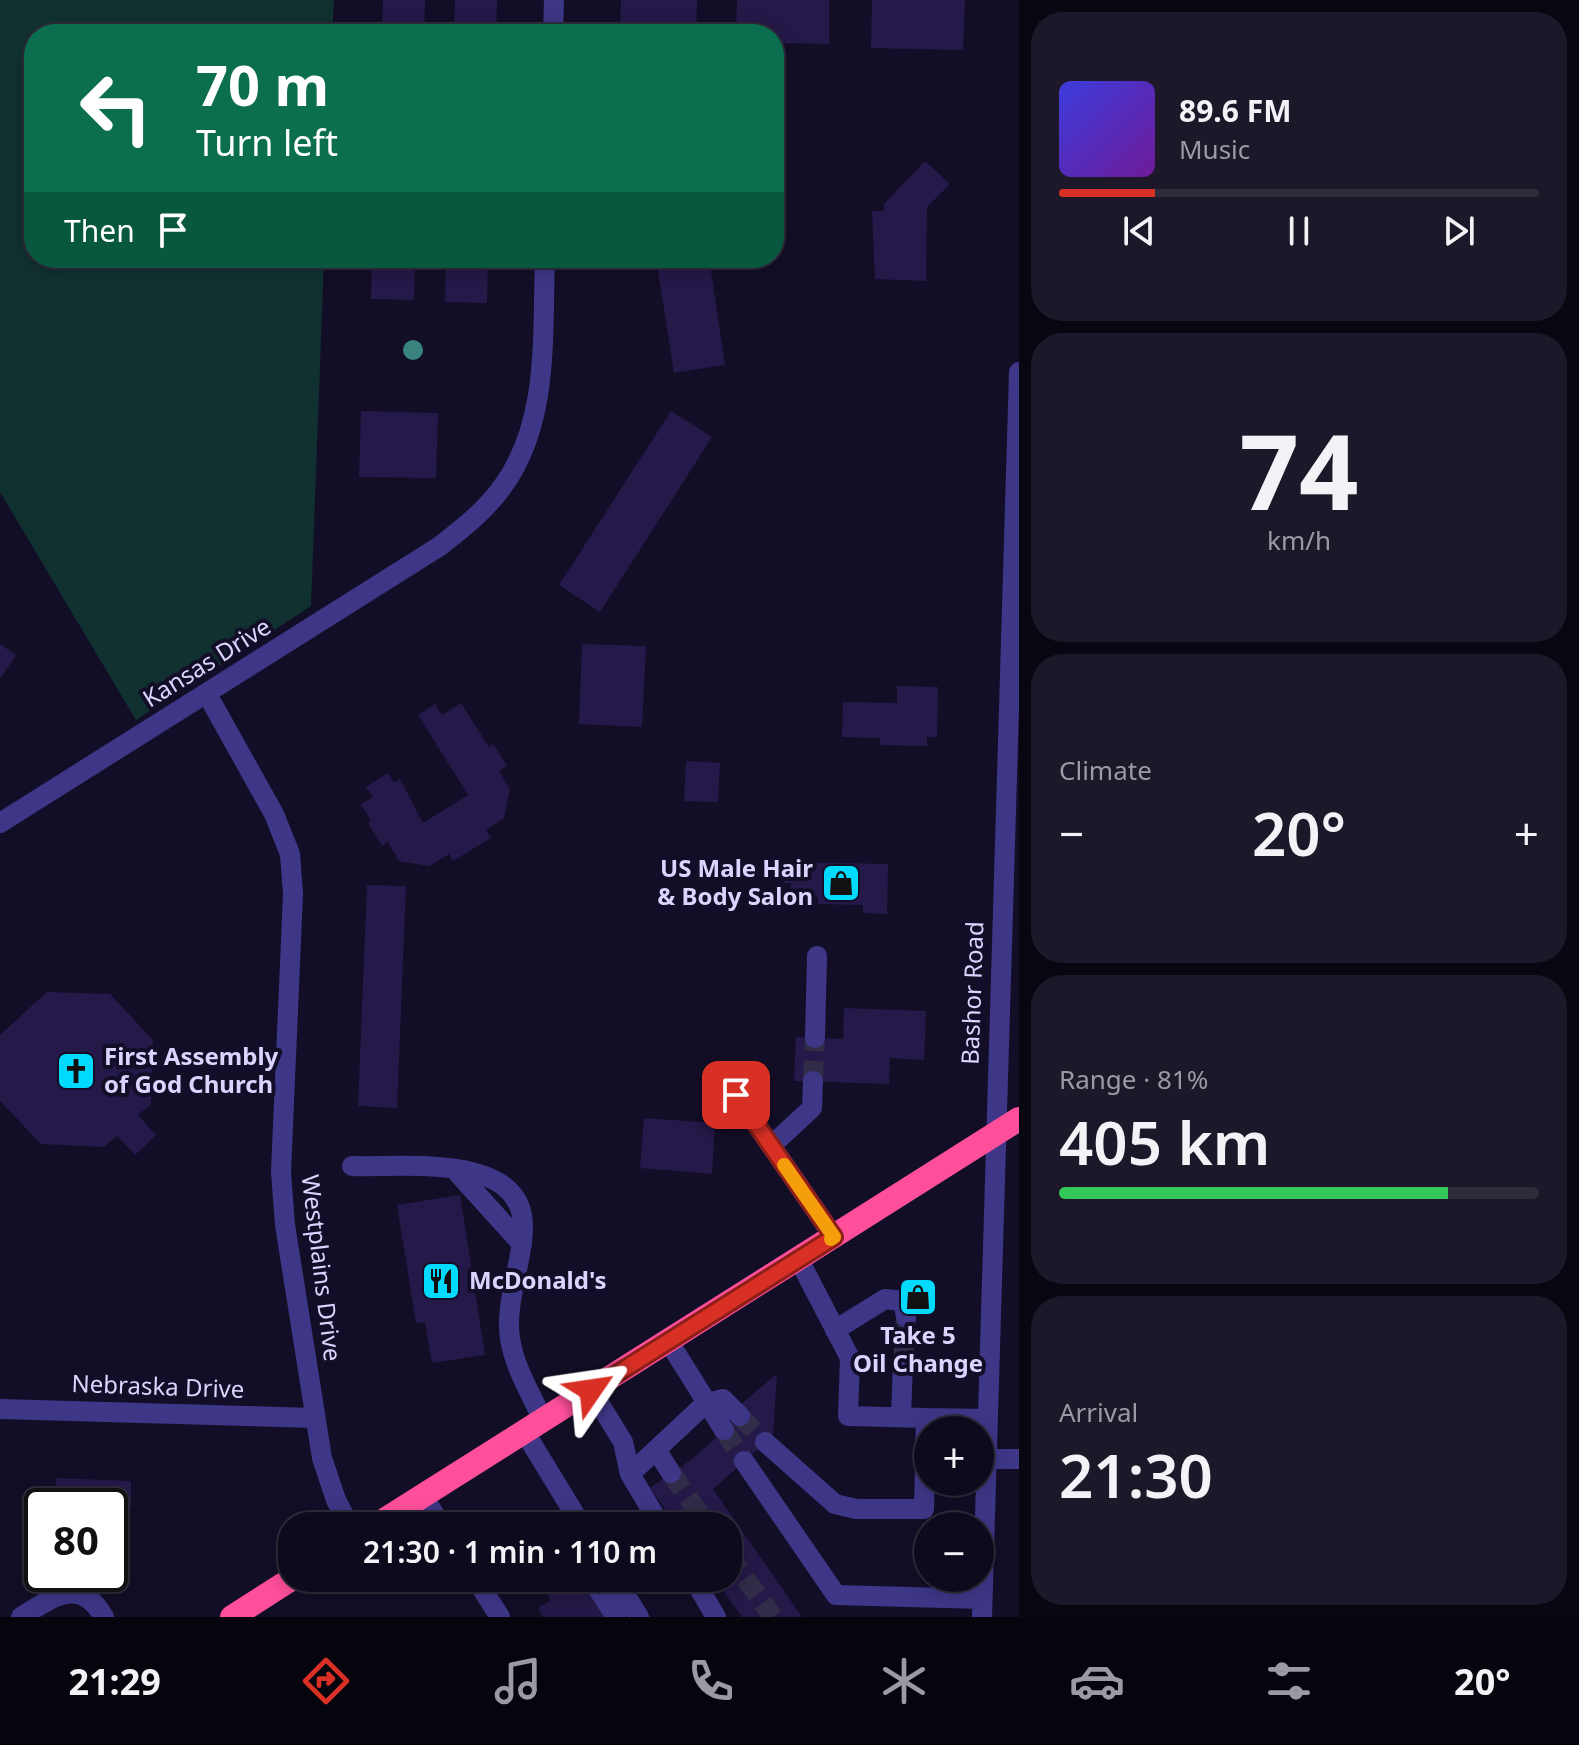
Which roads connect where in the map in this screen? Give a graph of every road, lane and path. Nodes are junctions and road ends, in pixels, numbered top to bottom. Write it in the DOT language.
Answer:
graph roads {
  1 [pos="554,0"];
  2 [pos="553,24"];
  3 [pos="544,268"];
  4 [pos="1019,372"];
  5 [pos="207,694"];
  6 [pos="0,823"];
  7 [pos="817,956"];
  8 [pos="815,1038"];
  9 [pos="813,1081"];
  10 [pos="736,1095"];
  11 [pos="1019,1119"];
  12 [pos="994,1134"];
  13 [pos="771,1146"];
  14 [pos="352,1166"];
  15 [pos="455,1170"];
  16 [pos="834,1237"];
  17 [pos="522,1244"];
  18 [pos="799,1260"];
  19 [pos="906,1317"];
  20 [pos="835,1330"];
  21 [pos="669,1342"];
  22 [pos="903,1362"];
  23 [pos="591,1390"];
  24 [pos="705,1404"];
  25 [pos="0,1409"];
  26 [pos="740,1416"];
  27 [pos="988,1416"];
  28 [pos="901,1417"];
  29 [pos="314,1418"];
  30 [pos="914,1418"];
  31 [pos="533,1426"];
  32 [pos="724,1430"];
  33 [pos="765,1442"];
  34 [pos="657,1451"];
  35 [pos="994,1459"];
  36 [pos="1019,1459"];
  37 [pos="744,1461"];
  38 [pos="671,1473"];
  39 [pos="630,1474"];
  40 [pos="423,1496"];
  41 [pos="924,1496"];
  42 [pos="986,1496"];
  43 [pos="342,1512"];
  44 [pos="397,1512"];
  45 [pos="433,1512"];
  46 [pos="571,1512"];
  47 [pos="653,1512"];
  48 [pos="278,1588"];
  49 [pos="484,1592"];
  50 [pos="600,1592"];
  51 [pos="624,1592"];
  52 [pos="701,1592"];
  53 [pos="907,1607"];
  54 [pos="982,1608"];
  55 [pos="21,1617"];
  56 [pos="104,1617"];
  57 [pos="232,1617"];
  58 [pos="500,1617"];
  59 [pos="616,1617"];
  60 [pos="639,1617"];
  61 [pos="716,1617"];
  1 -- 2 [label="street"];
  3 -- 5 [label="street, Kansas Drive"];
  4 -- 12 [label="street, Bashor Road"];
  5 -- 6 [label="street, Kansas Drive"];
  5 -- 29 [label="street, Westplains Drive"];
  7 -- 8 [label="street"];
  9 -- 13 [label="street"];
  10 -- 13 [label="street"];
  11 -- 12 [label="highway"];
  12 -- 16 [label="highway"];
  12 -- 27 [label="street, Bashor Road"];
  13 -- 16 [label="street"];
  14 -- 15 [label="street"];
  15 -- 17 [label="street"];
  15 -- 17 [label="street"];
  16 -- 18 [label="highway"];
  17 -- 31 [label="street"];
  18 -- 20 [label="street"];
  18 -- 21 [label="highway"];
  19 -- 20 [label="street"];
  20 -- 28 [label="street"];
  21 -- 23 [label="highway"];
  21 -- 24 [label="street"];
  22 -- 28 [label="street"];
  23 -- 31 [label="highway"];
  23 -- 39 [label="street"];
  24 -- 26 [label="street"];
  24 -- 32 [label="street"];
  24 -- 34 [label="street"];
  25 -- 29 [label="street, Nebraska Drive"];
  28 -- 30 [label="street"];
  29 -- 43 [label="street, Westplains Drive"];
  31 -- 40 [label="highway"];
  31 -- 46 [label="street"];
  33 -- 41 [label="street"];
  34 -- 38 [label="street"];
  34 -- 39 [label="street"];
  35 -- 36 [label="street"];
  37 -- 53 [label="street"];
  39 -- 47 [label="street"];
  40 -- 44 [label="highway"];
  40 -- 45 [label="street"];
  42 -- 54 [label="street, Bashor Road"];
  48 -- 57 [label="highway"];
  49 -- 58 [label="street"];
  50 -- 59 [label="street"];
  51 -- 60 [label="street"];
  52 -- 61 [label="street"];
  53 -- 54 [label="street"];
  55 -- 56 [label="street"];
}
